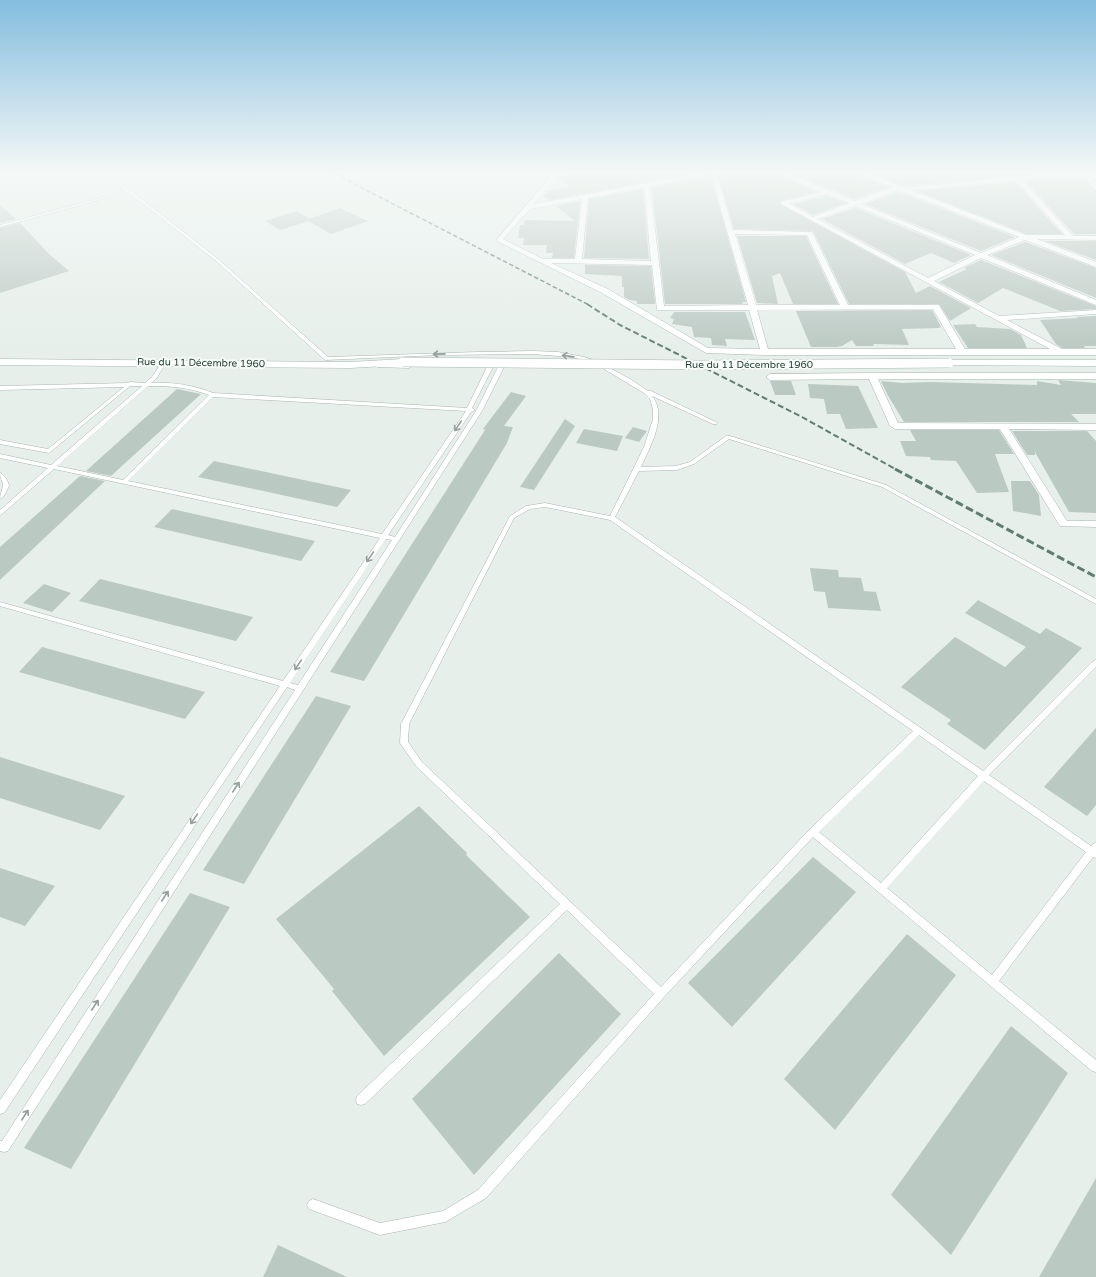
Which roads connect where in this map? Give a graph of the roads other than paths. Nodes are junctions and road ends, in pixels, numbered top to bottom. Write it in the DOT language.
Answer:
graph roads {
  1 [pos="183,234"];
  2 [pos="505,234"];
  3 [pos="581,234"];
  4 [pos="651,234"];
  5 [pos="730,234"];
  6 [pos="810,234"];
  7 [pos="841,234"];
  8 [pos="927,234"];
  9 [pos="1016,234"];
  10 [pos="1067,234"];
  11 [pos="1025,237"];
  12 [pos="1071,238"];
  13 [pos="1096,238"];
  14 [pos="980,256"];
  15 [pos="538,260"];
  16 [pos="578,261"];
  17 [pos="654,263"];
  18 [pos="1096,265"];
  19 [pos="929,280"];
  20 [pos="1096,303"];
  21 [pos="845,307"];
  22 [pos="753,308"];
  23 [pos="1096,312"];
  24 [pos="998,318"];
  25 [pos="765,352"];
  26 [pos="962,352"];
  27 [pos="1061,352"];
  28 [pos="1096,352"];
  29 [pos="0,358"];
  30 [pos="327,359"];
  31 [pos="0,362"];
  32 [pos="403,362"];
  33 [pos="164,363"];
  34 [pos="1081,363"];
  35 [pos="1096,363"];
  36 [pos="350,365"];
  37 [pos="490,367"];
  38 [pos="501,367"];
  39 [pos="605,368"];
  40 [pos="872,376"];
  41 [pos="1096,376"];
  42 [pos="770,377"];
  43 [pos="130,384"];
  44 [pos="147,384"];
  45 [pos="0,388"];
  46 [pos="646,390"];
  47 [pos="212,395"];
  48 [pos="469,410"];
  49 [pos="479,411"];
  50 [pos="715,423"];
  51 [pos="1003,427"];
  52 [pos="1096,428"];
  53 [pos="0,442"];
  54 [pos="0,456"];
  55 [pos="53,467"];
  56 [pos="636,468"];
  57 [pos="0,475"];
  58 [pos="124,482"];
  59 [pos="0,497"];
  60 [pos="0,513"];
  61 [pos="612,518"];
  62 [pos="1096,524"];
  63 [pos="384,537"];
  64 [pos="396,540"];
  65 [pos="1096,602"];
  66 [pos="0,604"];
  67 [pos="1096,663"];
  68 [pos="285,684"];
  69 [pos="299,688"];
  70 [pos="918,730"];
  71 [pos="983,776"];
  72 [pos="813,832"];
  73 [pos="1095,850"];
  74 [pos="881,888"];
  75 [pos="567,904"];
  76 [pos="993,981"];
  77 [pos="661,994"];
  78 [pos="1096,1066"];
  79 [pos="361,1100"];
  80 [pos="0,1109"];
  81 [pos="2,1147"];
  82 [pos="313,1205"];
  1 -- 30 [label="lane"];
  2 -- 15 [label="street"];
  3 -- 16 [label="street"];
  4 -- 17 [label="street"];
  5 -- 22 [label="street"];
  6 -- 21 [label="street"];
  7 -- 19 [label="street"];
  8 -- 14 [label="street"];
  9 -- 11 [label="street"];
  10 -- 12 [label="street"];
  11 -- 12 [label="street"];
  11 -- 14 [label="street"];
  11 -- 18 [label="street"];
  12 -- 13 [label="street"];
  14 -- 19 [label="street"];
  14 -- 20 [label="street"];
  15 -- 16 [label="street"];
  15 -- 25 [label="street"];
  16 -- 17 [label="street"];
  17 -- 22 [label="street"];
  19 -- 24 [label="street"];
  21 -- 22 [label="street"];
  21 -- 26 [label="street"];
  22 -- 25 [label="street"];
  23 -- 24 [label="street"];
  24 -- 27 [label="street"];
  25 -- 26 [label="street"];
  26 -- 27 [label="street"];
  27 -- 28 [label="street"];
  27 -- 34 [label="street"];
  29 -- 30 [label="street, Rue du 11 Décembre 1960"];
  30 -- 32 [label="street, Rue du 11 Décembre 1960"];
  39 -- 30 [label="lane, one-way"];
  31 -- 33 [label="street, Rue du 11 Décembre 1960"];
  32 -- 34 [label="street, Rue du 11 Décembre 1960, bridge"];
  32 -- 36 [label="street, Rue du 11 Décembre 1960"];
  33 -- 36 [label="street, Rue du 11 Décembre 1960"];
  33 -- 44 [label="lane"];
  34 -- 35 [label="street, Rue du 11 Décembre 1960"];
  36 -- 37 [label="lane"];
  37 -- 38 [label="lane"];
  37 -- 48 [label="lane"];
  38 -- 39 [label="lane"];
  38 -- 49 [label="lane"];
  39 -- 46 [label="lane"];
  40 -- 41 [label="street"];
  40 -- 42 [label="street"];
  40 -- 51 [label="street"];
  43 -- 44 [label="lane"];
  43 -- 45 [label="lane"];
  43 -- 53 [label="lane"];
  44 -- 47 [label="lane"];
  44 -- 55 [label="lane"];
  46 -- 50 [label="lane"];
  46 -- 56 [label="lane"];
  47 -- 48 [label="lane"];
  47 -- 58 [label="lane"];
  48 -- 49 [label="lane"];
  48 -- 63 [label="lane, one-way"];
  49 -- 64 [label="lane"];
  51 -- 52 [label="street"];
  51 -- 62 [label="street"];
  54 -- 55 [label="lane"];
  55 -- 58 [label="lane"];
  55 -- 60 [label="lane"];
  56 -- 61 [label="lane"];
  56 -- 65 [label="lane"];
  57 -- 59 [label="lane"];
  58 -- 63 [label="lane"];
  61 -- 70 [label="lane"];
  61 -- 75 [label="lane"];
  63 -- 64 [label="lane"];
  63 -- 68 [label="lane, one-way"];
  64 -- 69 [label="lane"];
  66 -- 68 [label="lane"];
  67 -- 71 [label="lane"];
  68 -- 69 [label="lane"];
  68 -- 80 [label="lane, one-way"];
  81 -- 69 [label="lane, one-way"];
  70 -- 71 [label="lane"];
  70 -- 72 [label="lane"];
  71 -- 73 [label="lane"];
  71 -- 74 [label="lane"];
  72 -- 74 [label="lane"];
  72 -- 77 [label="lane"];
  73 -- 76 [label="lane"];
  74 -- 76 [label="lane"];
  75 -- 77 [label="lane"];
  75 -- 79 [label="lane"];
  76 -- 78 [label="lane"];
  77 -- 82 [label="lane"];
}
